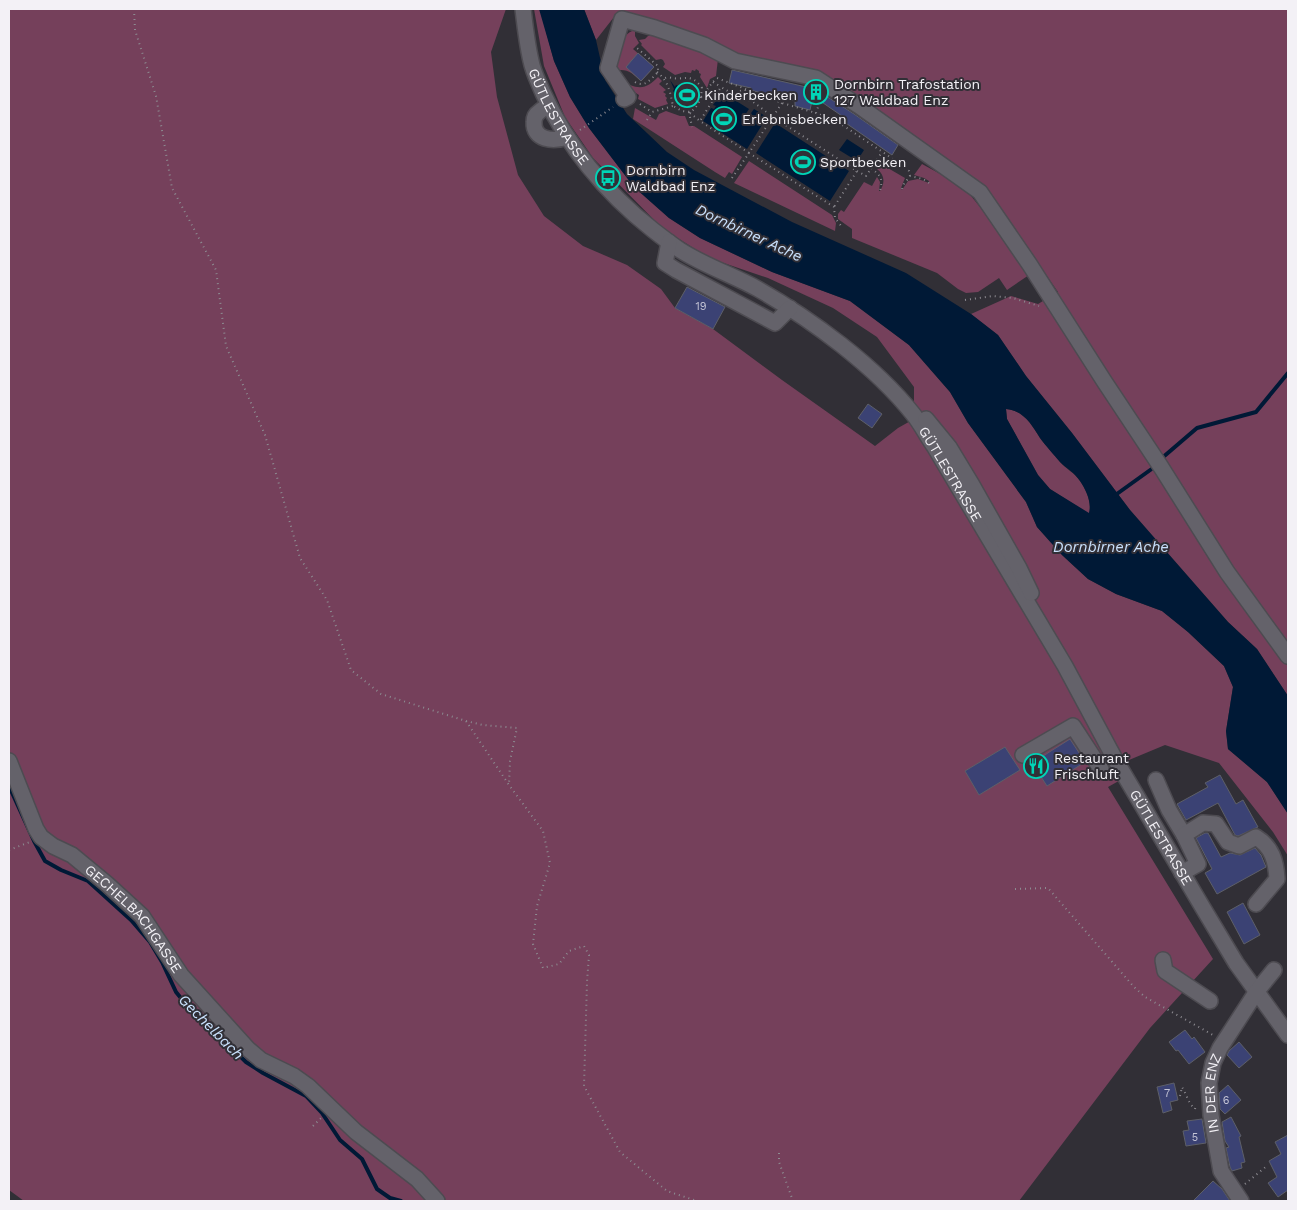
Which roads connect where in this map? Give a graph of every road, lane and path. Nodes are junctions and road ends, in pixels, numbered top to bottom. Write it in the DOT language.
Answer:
graph roads {
  1 [pos="134,9"];
  2 [pos="523,9"];
  3 [pos="637,48"];
  4 [pos="658,72"];
  5 [pos="665,78"];
  6 [pos="630,79"];
  7 [pos="713,82"];
  8 [pos="825,84"];
  9 [pos="721,87"];
  10 [pos="745,90"];
  11 [pos="740,91"];
  12 [pos="701,97"];
  13 [pos="630,100"];
  14 [pos="752,102"];
  15 [pos="782,103"];
  16 [pos="549,106"];
  17 [pos="673,106"];
  18 [pos="652,112"];
  19 [pos="689,113"];
  20 [pos="816,113"];
  21 [pos="774,117"];
  22 [pos="646,120"];
  23 [pos="700,121"];
  24 [pos="692,128"];
  25 [pos="573,134"];
  26 [pos="882,152"];
  27 [pos="749,153"];
  28 [pos="871,168"];
  29 [pos="857,171"];
  30 [pos="910,176"];
  31 [pos="732,178"];
  32 [pos="928,183"];
  33 [pos="902,189"];
  34 [pos="880,191"];
  35 [pos="834,207"];
  36 [pos="842,227"];
  37 [pos="669,242"];
  38 [pos="965,300"];
  39 [pos="1042,307"];
  40 [pos="790,308"];
  41 [pos="1288,656"];
  42 [pos="466,721"];
  43 [pos="1023,755"];
  44 [pos="9,761"];
  45 [pos="1101,769"];
  46 [pos="1156,780"];
  47 [pos="509,785"];
  48 [pos="1184,835"];
  49 [pos="23,845"];
  50 [pos="9,850"];
  51 [pos="1182,873"];
  52 [pos="1015,889"];
  53 [pos="1256,904"];
  54 [pos="1163,960"];
  55 [pos="1274,970"];
  56 [pos="1256,991"];
  57 [pos="1210,1002"];
  58 [pos="1288,1035"];
  59 [pos="1224,1041"];
  60 [pos="320,1119"];
  61 [pos="314,1126"];
  62 [pos="779,1153"];
  63 [pos="1268,1165"];
  64 [pos="1238,1197"];
  65 [pos="437,1201"];
  66 [pos="697,1201"];
  67 [pos="793,1201"];
  1 -- 42 [label="path"];
  2 -- 16 [label="street, GÜTLESTRASSE"];
  3 -- 4 [label="path"];
  4 -- 5 [label="path"];
  4 -- 6 [label="path"];
  5 -- 12 [label="path"];
  5 -- 17 [label="path"];
  7 -- 9 [label="path"];
  7 -- 10 [label="path"];
  7 -- 12 [label="path"];
  8 -- 13 [label="street"];
  8 -- 20 [label="path"];
  8 -- 41 [label="street"];
  9 -- 14 [label="path"];
  9 -- 23 [label="path"];
  10 -- 11 [label="path"];
  10 -- 14 [label="path"];
  10 -- 15 [label="path"];
  12 -- 19 [label="path"];
  13 -- 18 [label="path"];
  13 -- 25 [label="path"];
  14 -- 21 [label="path"];
  15 -- 20 [label="path"];
  15 -- 21 [label="path"];
  16 -- 25 [label="street, GÜTLESTRASSE"];
  16 -- 25 [label="street"];
  17 -- 18 [label="path"];
  17 -- 19 [label="path"];
  18 -- 22 [label="path"];
  19 -- 23 [label="path"];
  19 -- 24 [label="path"];
  20 -- 26 [label="path"];
  21 -- 27 [label="path"];
  21 -- 29 [label="path"];
  23 -- 27 [label="path"];
  25 -- 37 [label="street, GÜTLESTRASSE"];
  26 -- 28 [label="path"];
  26 -- 30 [label="path"];
  27 -- 31 [label="path"];
  27 -- 35 [label="path"];
  28 -- 29 [label="path"];
  28 -- 34 [label="path"];
  29 -- 35 [label="path"];
  30 -- 32 [label="path"];
  30 -- 33 [label="path"];
  35 -- 36 [label="path"];
  37 -- 40 [label="street, GÜTLESTRASSE"];
  37 -- 40 [label="street"];
  38 -- 39 [label="path"];
  40 -- 51 [label="street, GÜTLESTRASSE"];
  42 -- 47 [label="path"];
  42 -- 47 [label="path"];
  43 -- 45 [label="street"];
  44 -- 65 [label="street, GECHELBACHGASSE"];
  46 -- 48 [label="street"];
  47 -- 66 [label="path"];
  48 -- 51 [label="street"];
  48 -- 53 [label="street"];
  49 -- 50 [label="path"];
  51 -- 56 [label="street, GÜTLESTRASSE"];
  52 -- 59 [label="path"];
  54 -- 57 [label="street"];
  55 -- 56 [label="street, IN DER ENZ"];
  56 -- 58 [label="street, GÜTLESTRASSE"];
  56 -- 59 [label="street, IN DER ENZ"];
  59 -- 64 [label="street, IN DER ENZ"];
  60 -- 61 [label="path"];
  62 -- 67 [label="path"];
  63 -- 64 [label="path"];
}
